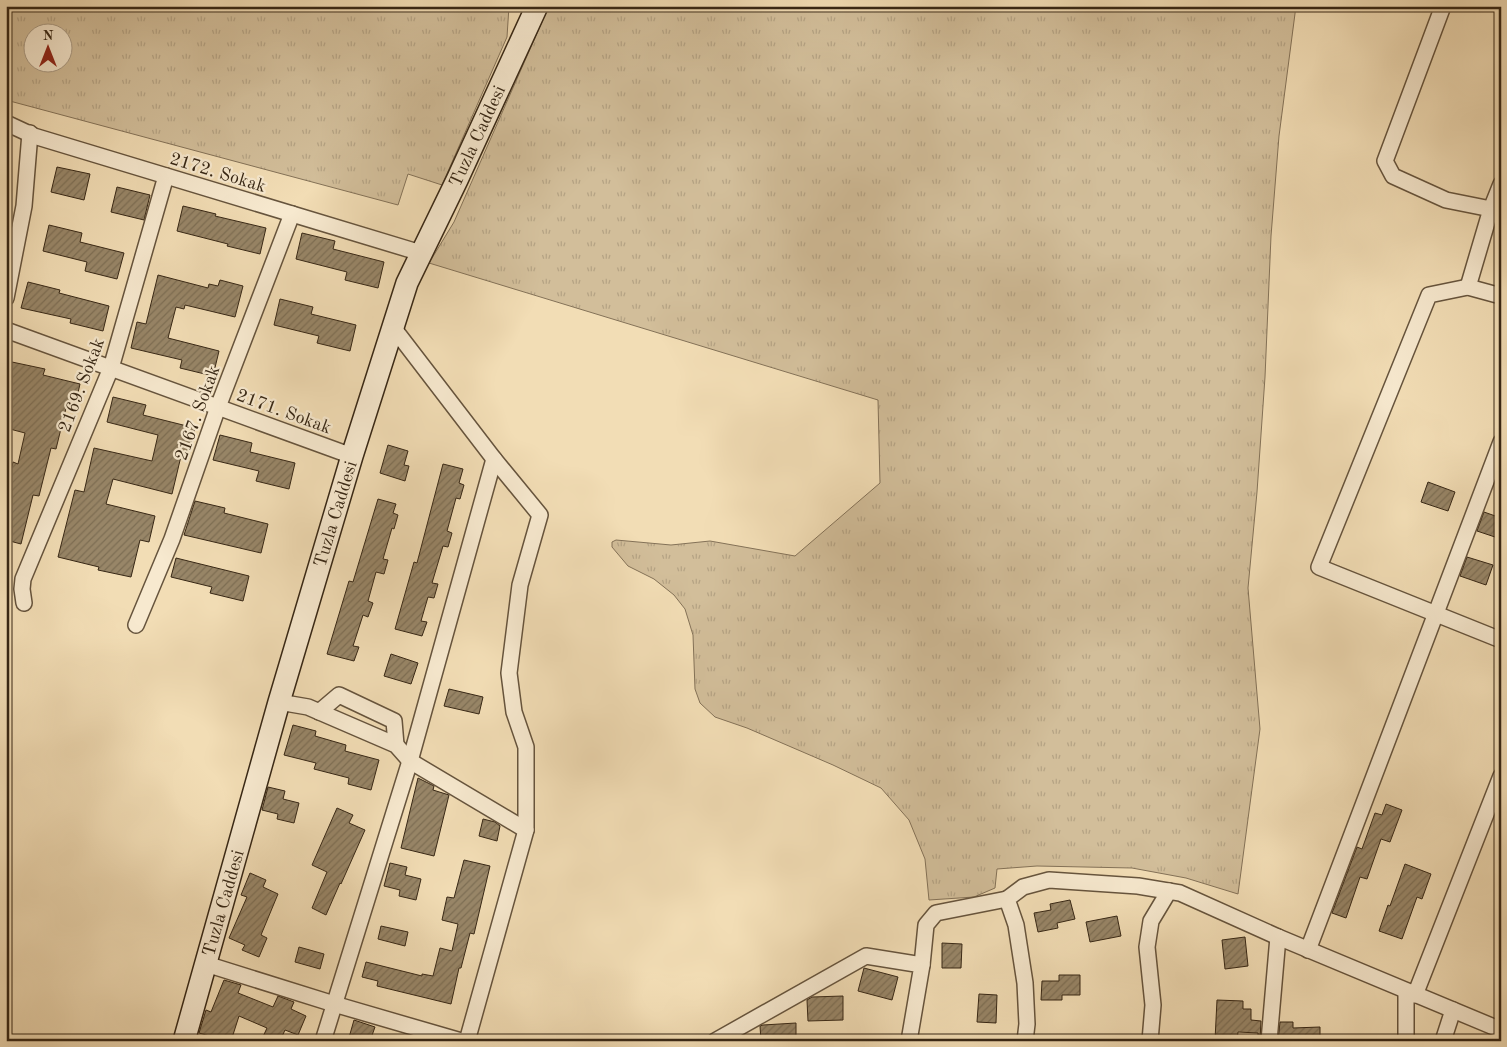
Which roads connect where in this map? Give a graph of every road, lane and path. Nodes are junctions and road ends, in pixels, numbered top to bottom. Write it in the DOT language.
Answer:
graph roads {
  1 [pos="537,6"];
  2 [pos="1443,6"];
  3 [pos="6,123"];
  4 [pos="30,134"];
  5 [pos="166,176"];
  6 [pos="1501,184"];
  7 [pos="1491,210"];
  8 [pos="292,214"];
  9 [pos="421,253"];
  10 [pos="1468,287"];
  11 [pos="1501,296"];
  12 [pos="6,298"];
  13 [pos="392,326"];
  14 [pos="6,330"];
  15 [pos="111,368"];
  16 [pos="218,407"];
  17 [pos="1501,442"];
  18 [pos="352,456"];
  19 [pos="494,459"];
  20 [pos="24,603"];
  21 [pos="1435,614"];
  22 [pos="136,625"];
  23 [pos="1501,640"];
  24 [pos="279,702"];
  25 [pos="319,712"];
  26 [pos="396,745"];
  27 [pos="410,761"];
  28 [pos="1501,776"];
  29 [pos="526,830"];
  30 [pos="1169,891"];
  31 [pos="1008,899"];
  32 [pos="1278,937"];
  33 [pos="1308,950"];
  34 [pos="206,964"];
  35 [pos="922,965"];
  36 [pos="1410,993"];
  37 [pos="334,1004"];
  38 [pos="1453,1010"];
  39 [pos="1501,1030"];
  40 [pos="739,1034"];
  41 [pos="184,1041"];
  42 [pos="323,1041"];
  43 [pos="460,1041"];
  44 [pos="467,1041"];
  45 [pos="715,1041"];
  46 [pos="909,1041"];
  47 [pos="1025,1041"];
  48 [pos="1150,1041"];
  49 [pos="1269,1041"];
  50 [pos="1406,1041"];
  51 [pos="1443,1041"];
  1 -- 9 [label="main road, Tuzla Caddesi"];
  2 -- 7 [label="street"];
  3 -- 4 [label="street, 2172. Sokak"];
  4 -- 5 [label="street, 2172. Sokak"];
  4 -- 12 [label="street"];
  5 -- 8 [label="street, 2172. Sokak"];
  5 -- 15 [label="street, 2169. Sokak"];
  6 -- 7 [label="street"];
  7 -- 10 [label="street"];
  8 -- 9 [label="street, 2172. Sokak"];
  8 -- 16 [label="street, 2167. Sokak"];
  9 -- 13 [label="main road, Tuzla Caddesi"];
  10 -- 11 [label="street"];
  10 -- 21 [label="street"];
  13 -- 18 [label="main road, Tuzla Caddesi"];
  13 -- 19 [label="street"];
  14 -- 15 [label="street, 2171. Sokak"];
  15 -- 16 [label="street, 2171. Sokak"];
  15 -- 20 [label="street, 2169. Sokak"];
  16 -- 18 [label="street, 2171. Sokak"];
  16 -- 22 [label="street, 2167. Sokak"];
  17 -- 21 [label="street"];
  18 -- 24 [label="main road, Tuzla Caddesi"];
  19 -- 27 [label="street"];
  19 -- 29 [label="street"];
  21 -- 23 [label="street"];
  21 -- 33 [label="street"];
  24 -- 25 [label="street"];
  24 -- 34 [label="main road, Tuzla Caddesi"];
  25 -- 26 [label="street"];
  25 -- 26 [label="street"];
  26 -- 27 [label="street"];
  27 -- 29 [label="street"];
  27 -- 37 [label="street"];
  28 -- 36 [label="street"];
  29 -- 44 [label="street"];
  30 -- 31 [label="street"];
  30 -- 32 [label="street"];
  30 -- 48 [label="street"];
  31 -- 35 [label="street"];
  31 -- 47 [label="street"];
  32 -- 33 [label="street"];
  32 -- 49 [label="street"];
  33 -- 36 [label="street"];
  34 -- 37 [label="street"];
  34 -- 41 [label="main road, Tuzla Caddesi"];
  35 -- 40 [label="street"];
  35 -- 46 [label="street"];
  36 -- 38 [label="street"];
  36 -- 50 [label="street"];
  37 -- 42 [label="street"];
  37 -- 43 [label="street"];
  38 -- 39 [label="street"];
  38 -- 51 [label="street"];
  40 -- 45 [label="street"];
}
